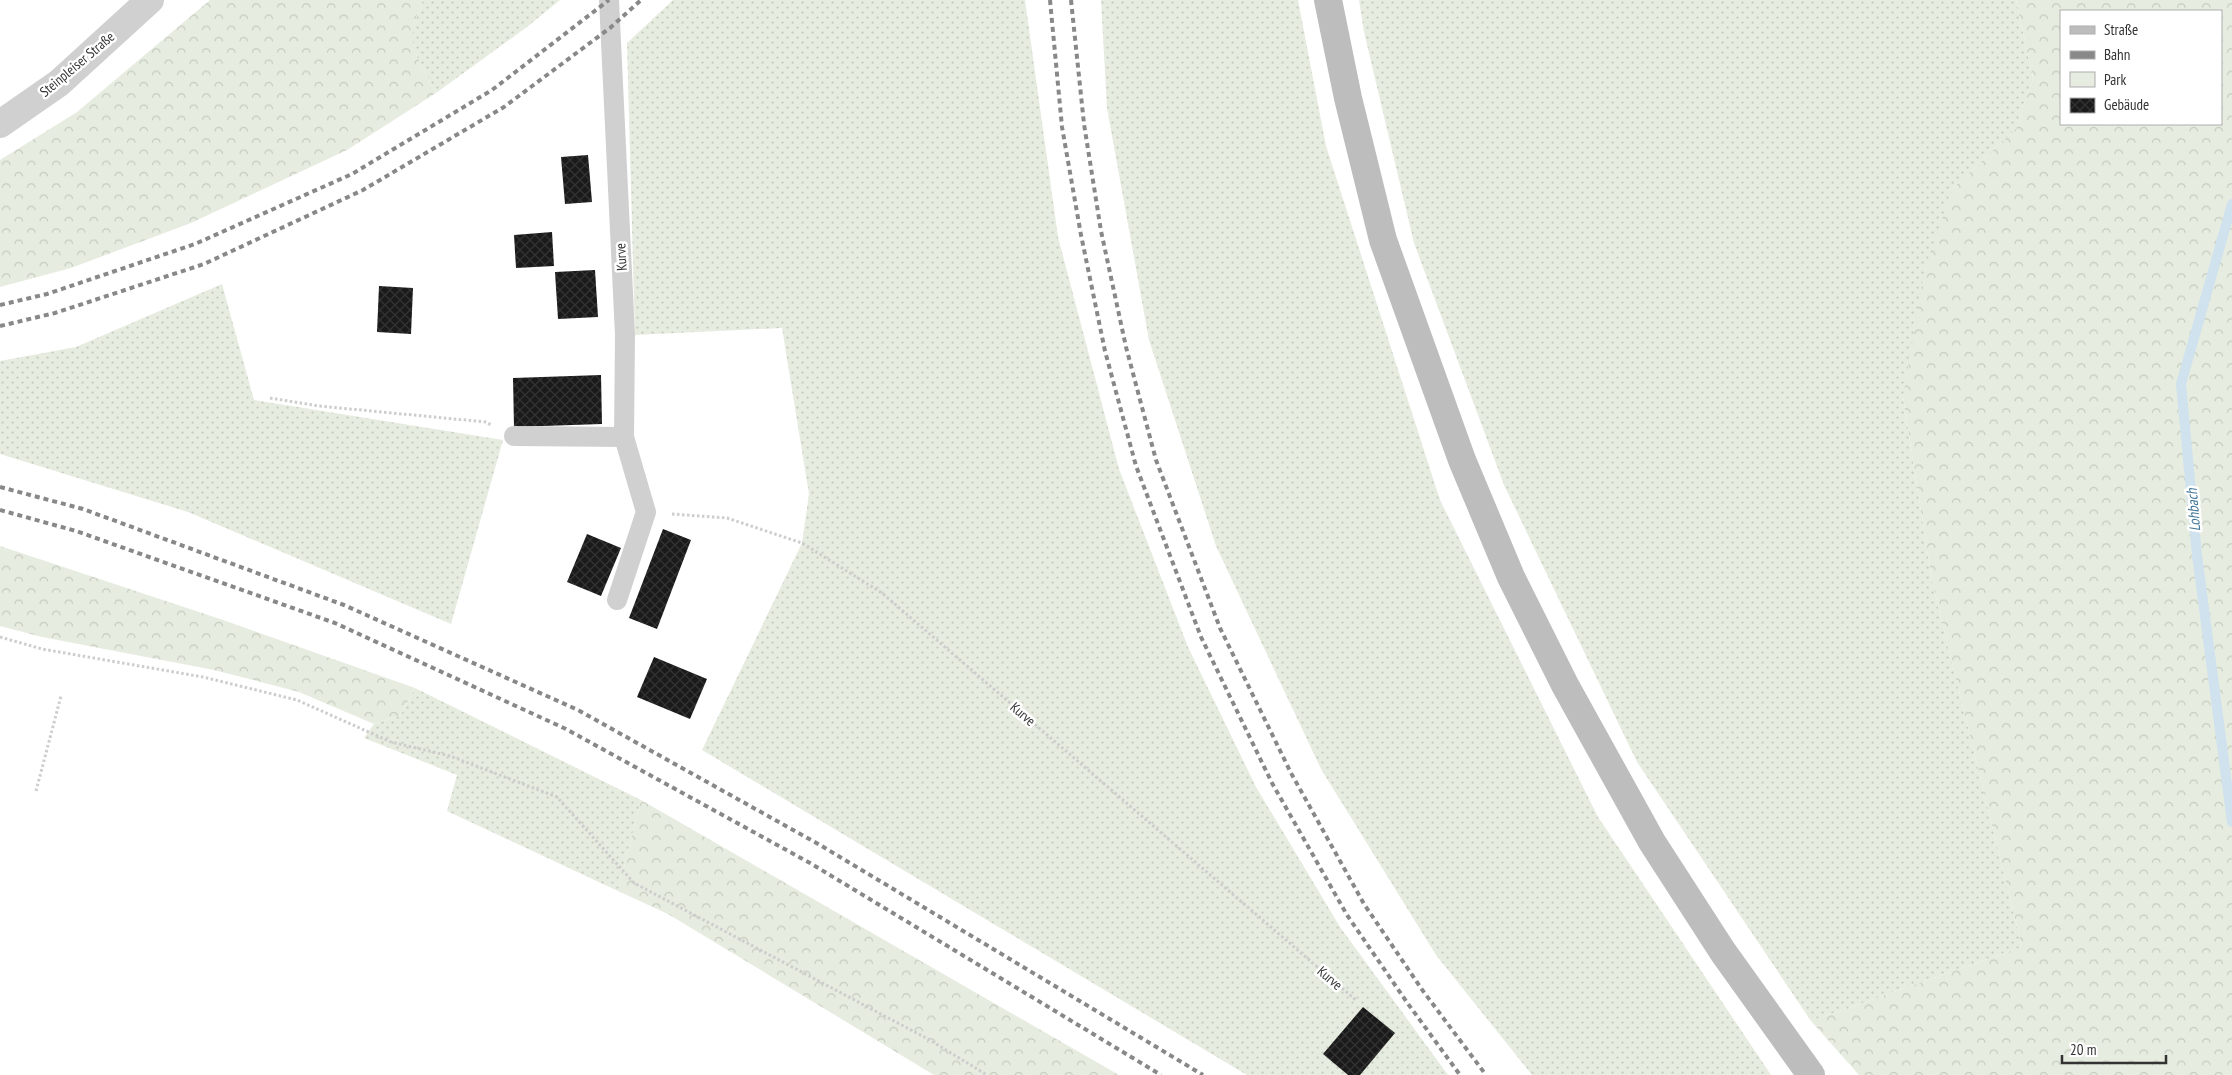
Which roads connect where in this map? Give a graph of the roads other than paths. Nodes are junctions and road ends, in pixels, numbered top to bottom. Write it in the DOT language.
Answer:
graph roads {
  1 [pos="150,0"];
  2 [pos="609,0"];
  3 [pos="1328,0"];
  4 [pos="0,124"];
  5 [pos="514,436"];
  6 [pos="624,437"];
  7 [pos="617,600"];
  8 [pos="1811,1075"];
  1 -- 4 [label="street, Steinpleiser Straße"];
  2 -- 6 [label="lane, Kurve"];
  3 -- 8 [label="main road"];
  5 -- 6 [label="lane"];
  6 -- 7 [label="lane, Kurve"];
}
